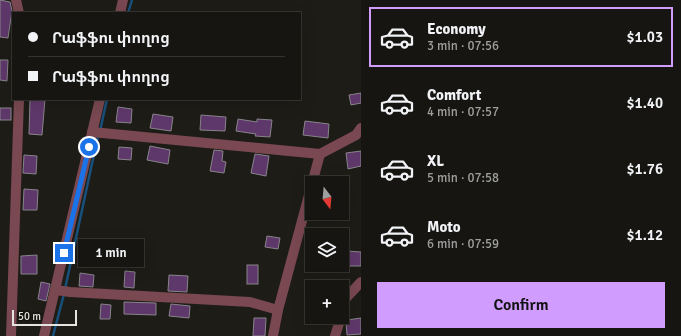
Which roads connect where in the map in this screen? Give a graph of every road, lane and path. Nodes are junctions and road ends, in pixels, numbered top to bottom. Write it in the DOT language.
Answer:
graph roads {
  1 [pos="16,0"];
  2 [pos="123,0"];
  3 [pos="19,12"];
  4 [pos="120,12"];
  5 [pos="19,100"];
  6 [pos="100,100"];
  7 [pos="97,132"];
  8 [pos="359,134"];
  9 [pos="320,154"];
  10 [pos="361,282"];
  11 [pos="56,290"];
  12 [pos="349,295"];
  13 [pos="278,310"];
  14 [pos="339,324"];
  15 [pos="11,336"];
  16 [pos="44,336"];
  17 [pos="274,336"];
  18 [pos="335,336"];
  1 -- 3 [label="street"];
  2 -- 4 [label="street"];
  5 -- 15 [label="street"];
  6 -- 7 [label="street"];
  7 -- 9 [label="street"];
  7 -- 11 [label="street"];
  8 -- 9 [label="street"];
  9 -- 13 [label="street"];
  10 -- 12 [label="street"];
  11 -- 13 [label="street"];
  11 -- 16 [label="street"];
  13 -- 17 [label="street"];
  14 -- 18 [label="street"];
}
